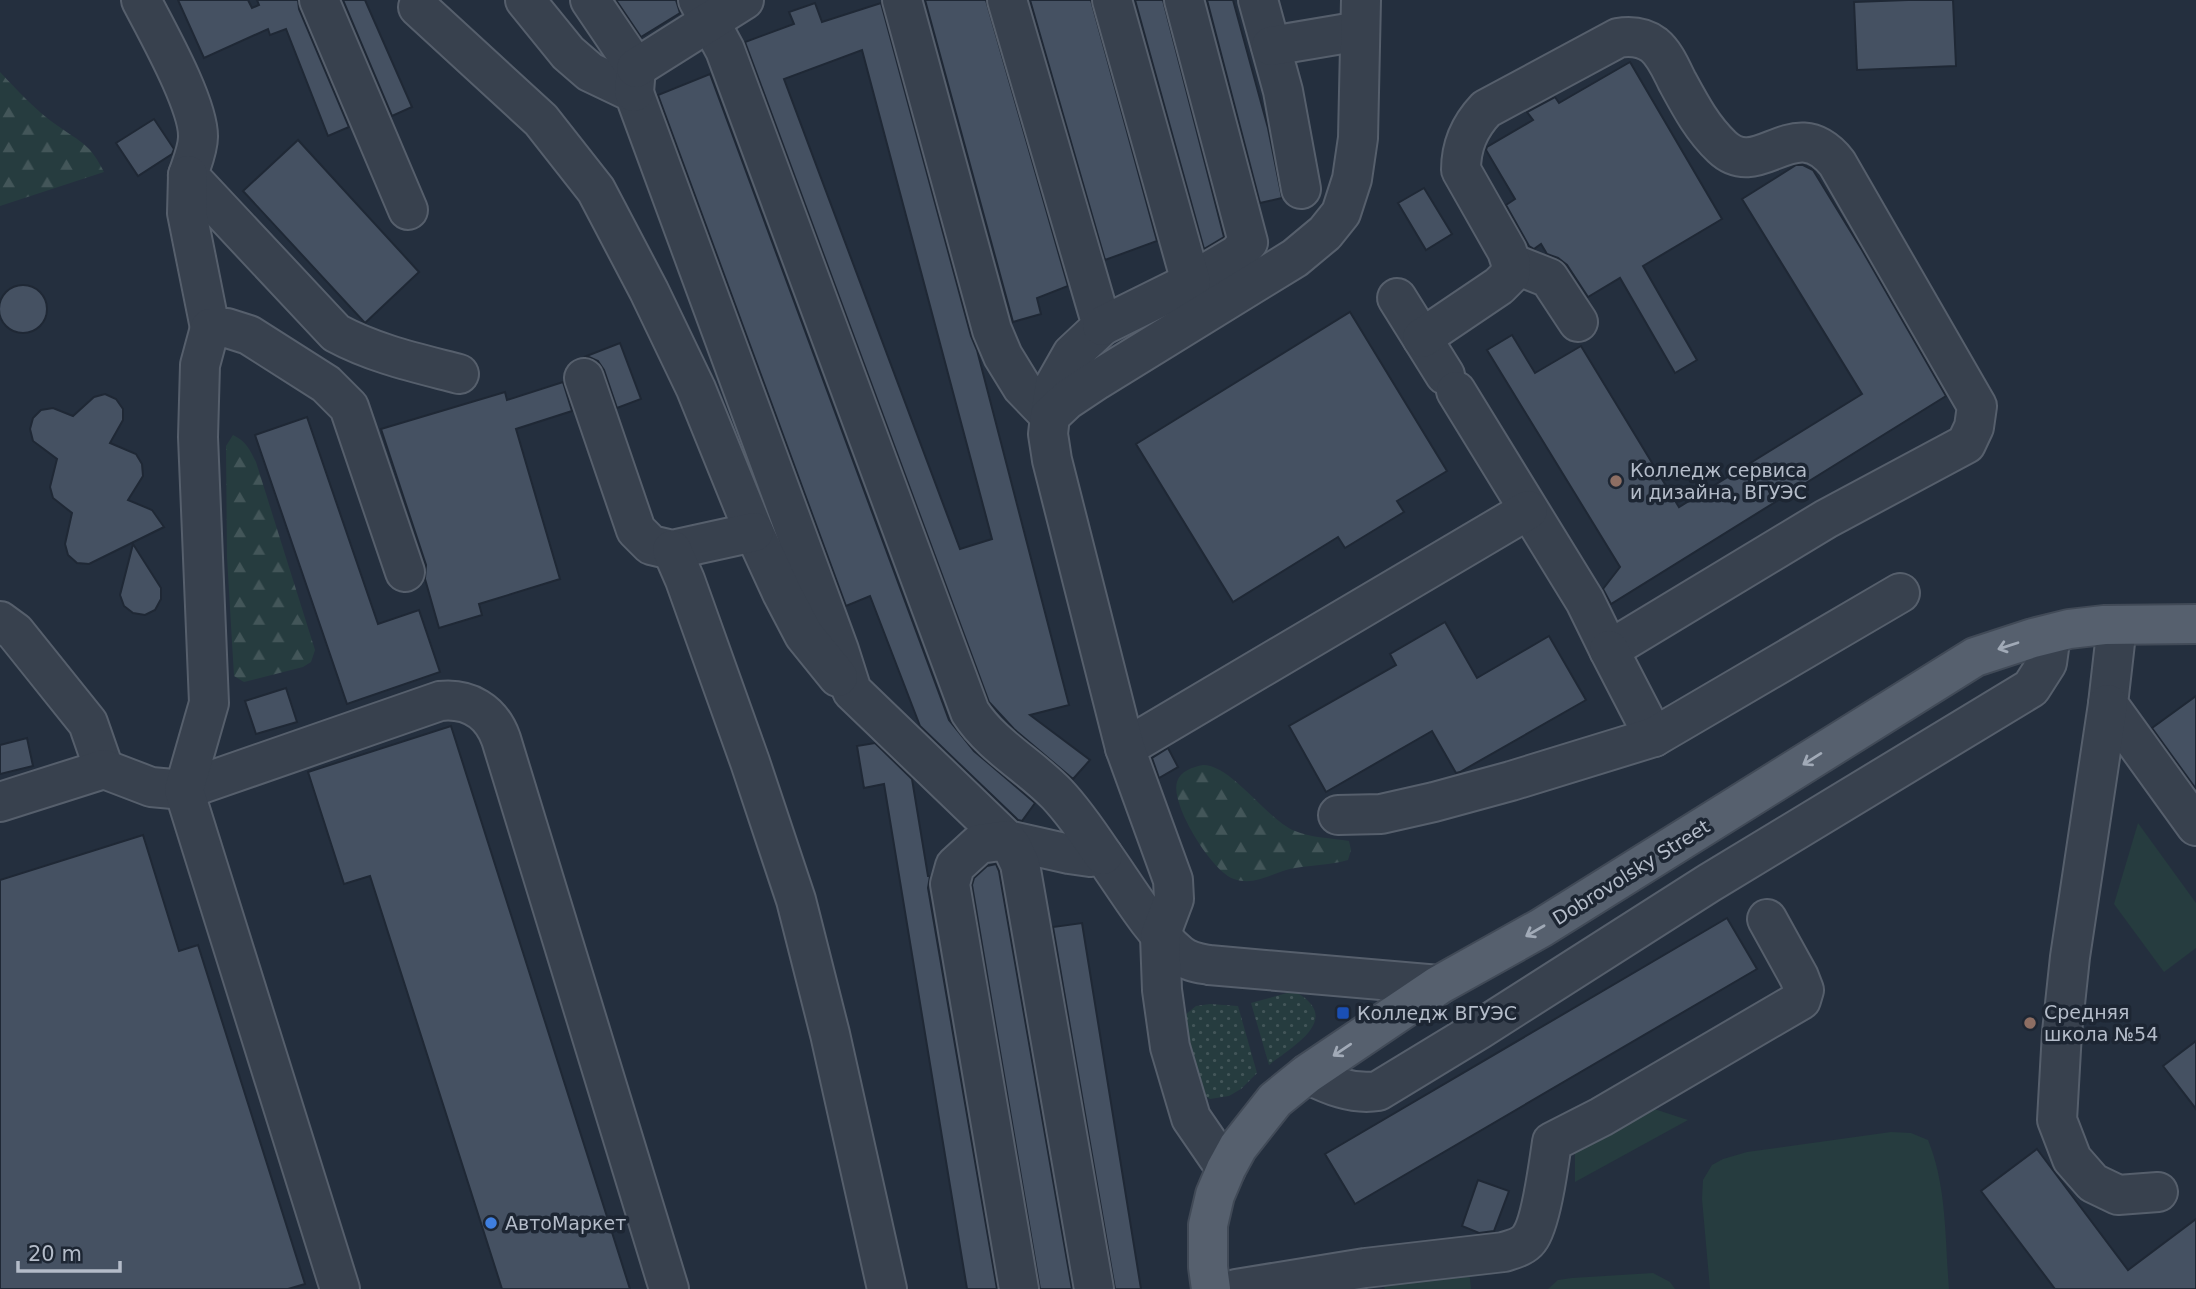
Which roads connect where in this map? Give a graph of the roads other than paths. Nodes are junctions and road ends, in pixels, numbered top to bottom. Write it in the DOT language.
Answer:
graph roads {
  1 [pos="141,0"];
  2 [pos="319,0"];
  3 [pos="525,0"];
  4 [pos="590,0"];
  5 [pos="744,0"];
  6 [pos="902,0"];
  7 [pos="1007,0"];
  8 [pos="1112,0"];
  9 [pos="1184,0"];
  10 [pos="1258,0"];
  11 [pos="418,7"];
  12 [pos="704,10"];
  13 [pos="1360,16"];
  14 [pos="1271,46"];
  15 [pos="635,80"];
  16 [pos="188,175"];
  17 [pos="1301,190"];
  18 [pos="408,210"];
  19 [pos="1511,263"];
  20 [pos="1191,282"];
  21 [pos="1396,298"];
  22 [pos="1578,322"];
  23 [pos="1102,326"];
  24 [pos="210,328"];
  25 [pos="1422,338"];
  26 [pos="459,374"];
  27 [pos="584,378"];
  28 [pos="1050,416"];
  29 [pos="1528,510"];
  30 [pos="754,532"];
  31 [pos="672,550"];
  32 [pos="405,572"];
  33 [pos="1900,593"];
  34 [pos="0,621"];
  35 [pos="2196,624"];
  36 [pos="2117,625"];
  37 [pos="2051,634"];
  38 [pos="1609,650"];
  39 [pos="852,691"];
  40 [pos="2108,704"];
  41 [pos="1654,737"];
  42 [pos="1125,748"];
  43 [pos="104,769"];
  44 [pos="184,790"];
  45 [pos="0,802"];
  46 [pos="1338,815"];
  47 [pos="2196,826"];
  48 [pos="1007,840"];
  49 [pos="1103,855"];
  50 [pos="1767,919"];
  51 [pos="1160,936"];
  52 [pos="1439,985"];
  53 [pos="1307,1074"];
  54 [pos="1226,1169"];
  55 [pos="2158,1192"];
  56 [pos="340,1289"];
  57 [pos="669,1289"];
  58 [pos="887,1289"];
  59 [pos="1019,1289"];
  60 [pos="1094,1289"];
  61 [pos="1210,1289"];
  62 [pos="1236,1289"];
  1 -- 16 [label="lane"];
  2 -- 18 [label="lane"];
  3 -- 15 [label="lane"];
  4 -- 15 [label="lane"];
  5 -- 12 [label="lane"];
  6 -- 28 [label="lane"];
  7 -- 23 [label="lane"];
  8 -- 20 [label="lane"];
  9 -- 20 [label="lane"];
  10 -- 14 [label="lane"];
  11 -- 30 [label="lane"];
  12 -- 15 [label="lane"];
  12 -- 49 [label="lane"];
  13 -- 14 [label="lane"];
  13 -- 28 [label="lane"];
  14 -- 17 [label="lane"];
  15 -- 39 [label="lane"];
  16 -- 24 [label="lane"];
  16 -- 26 [label="lane"];
  19 -- 22 [label="lane"];
  19 -- 25 [label="lane"];
  19 -- 38 [label="lane"];
  20 -- 23 [label="lane"];
  21 -- 25 [label="lane"];
  23 -- 28 [label="lane"];
  24 -- 32 [label="lane"];
  24 -- 44 [label="lane"];
  25 -- 29 [label="lane"];
  27 -- 31 [label="lane"];
  28 -- 42 [label="lane"];
  29 -- 38 [label="lane"];
  29 -- 42 [label="lane"];
  30 -- 31 [label="lane"];
  30 -- 39 [label="lane"];
  31 -- 58 [label="lane"];
  33 -- 41 [label="lane"];
  34 -- 43 [label="lane"];
  35 -- 36 [label="main road, Dobrovolsky Street"];
  36 -- 37 [label="main road, Dobrovolsky Street"];
  36 -- 40 [label="lane"];
  37 -- 52 [label="main road, Dobrovolsky Street, one-way"];
  37 -- 53 [label="lane"];
  38 -- 41 [label="lane"];
  39 -- 48 [label="lane"];
  40 -- 47 [label="lane"];
  40 -- 55 [label="lane"];
  41 -- 46 [label="lane"];
  42 -- 51 [label="lane"];
  43 -- 44 [label="lane"];
  43 -- 45 [label="lane"];
  44 -- 56 [label="lane"];
  44 -- 57 [label="lane"];
  48 -- 49 [label="lane"];
  48 -- 59 [label="lane"];
  48 -- 60 [label="lane"];
  49 -- 51 [label="lane"];
  50 -- 62 [label="lane"];
  51 -- 52 [label="lane"];
  51 -- 54 [label="lane"];
  52 -- 53 [label="main road, Dobrovolsky Street, one-way"];
  53 -- 54 [label="main road, Dobrovolsky Street"];
  54 -- 61 [label="main road, Dobrovolsky Street"];
}
